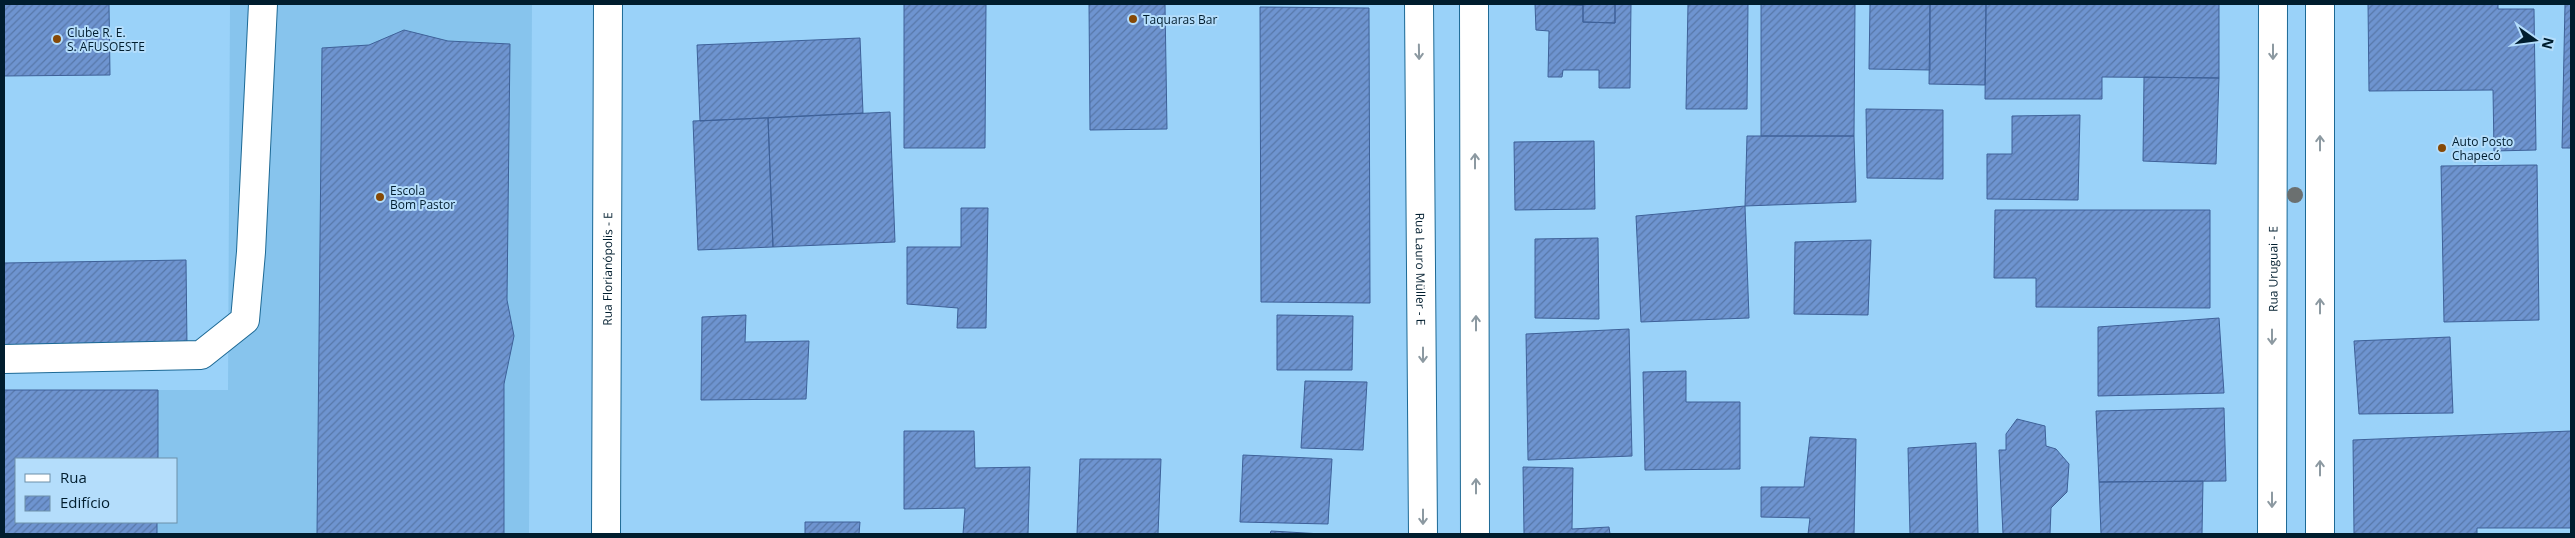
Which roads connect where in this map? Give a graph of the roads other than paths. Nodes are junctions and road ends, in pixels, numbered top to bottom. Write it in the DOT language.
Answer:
graph roads {
  1 [pos="264,4"];
  2 [pos="608,4"];
  3 [pos="1419,4"];
  4 [pos="1474,4"];
  5 [pos="2273,4"];
  6 [pos="2320,4"];
  7 [pos="4,359"];
  8 [pos="606,534"];
  9 [pos="1423,534"];
  10 [pos="1476,534"];
  11 [pos="2272,534"];
  12 [pos="2320,534"];
  1 -- 7 [label="street"];
  2 -- 8 [label="street, Rua Florianópolis - E"];
  3 -- 9 [label="street, Rua Lauro Müller - E, one-way"];
  10 -- 4 [label="street, one-way"];
  5 -- 11 [label="street, Rua Uruguai - E, one-way"];
  12 -- 6 [label="street, one-way"];
}
